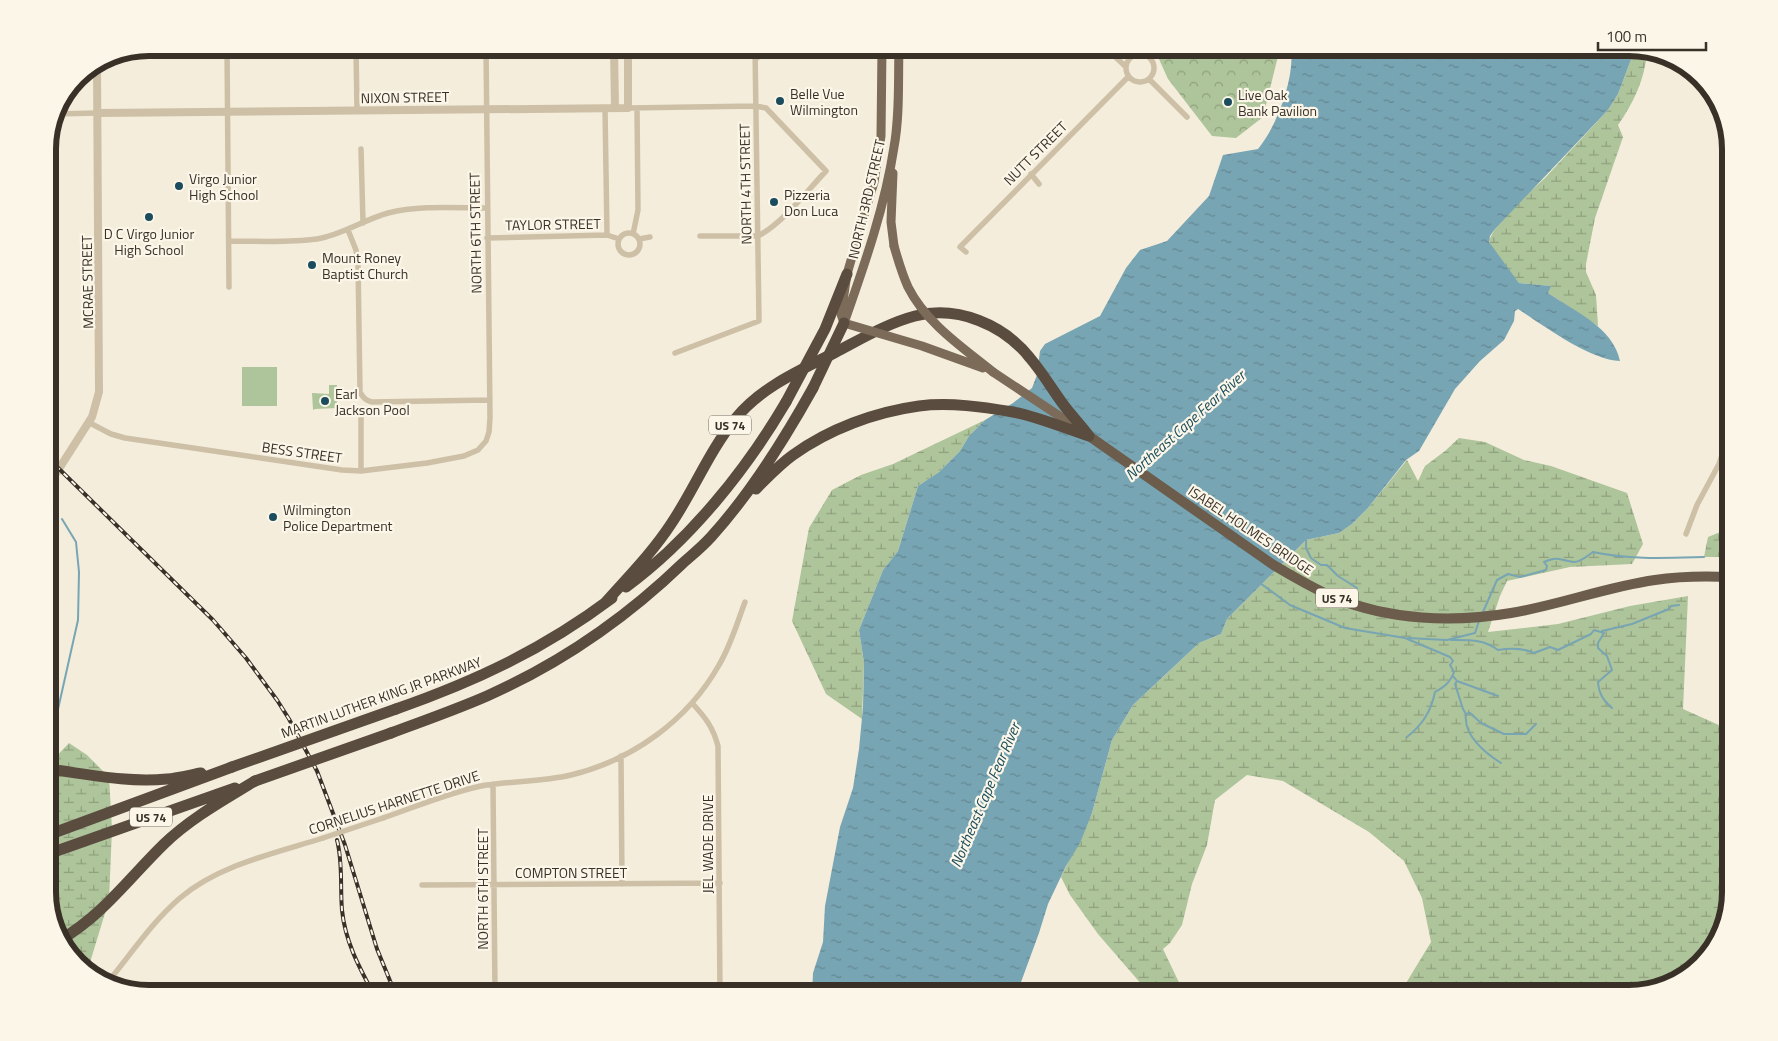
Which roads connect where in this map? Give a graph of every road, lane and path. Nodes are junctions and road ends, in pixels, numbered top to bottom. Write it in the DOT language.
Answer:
graph roads {
  1 [pos="227,56"];
  2 [pos="356,56"];
  3 [pos="486,56"];
  4 [pos="614,56"];
  5 [pos="628,56"];
  6 [pos="759,56"];
  7 [pos="882,56"];
  8 [pos="899,56"];
  9 [pos="1114,56"];
  10 [pos="1133,56"];
  11 [pos="1148,56"];
  12 [pos="756,59"];
  13 [pos="1125,66"];
  14 [pos="97,72"];
  15 [pos="1128,77"];
  16 [pos="1149,79"];
  17 [pos="756,106"];
  18 [pos="604,108"];
  19 [pos="615,108"];
  20 [pos="628,108"];
  21 [pos="637,108"];
  22 [pos="486,109"];
  23 [pos="357,110"];
  24 [pos="228,112"];
  25 [pos="98,113"];
  26 [pos="63,114"];
  27 [pos="1187,117"];
  28 [pos="895,146"];
  29 [pos="361,149"];
  30 [pos="1031,174"];
  31 [pos="1039,184"];
  32 [pos="487,208"];
  33 [pos="363,223"];
  34 [pos="348,230"];
  35 [pos="633,234"];
  36 [pos="607,235"];
  37 [pos="700,236"];
  38 [pos="758,236"];
  39 [pos="650,237"];
  40 [pos="487,238"];
  41 [pos="619,239"];
  42 [pos="639,240"];
  43 [pos="229,241"];
  44 [pos="966,252"];
  45 [pos="847,274"];
  46 [pos="229,287"];
  47 [pos="844,323"];
  48 [pos="675,353"];
  49 [pos="993,372"];
  50 [pos="490,400"];
  51 [pos="361,413"];
  52 [pos="490,418"];
  53 [pos="88,422"];
  54 [pos="1089,436"];
  55 [pos="1722,455"];
  56 [pos="361,471"];
  57 [pos="56,473"];
  58 [pos="728,517"];
  59 [pos="1686,534"];
  60 [pos="1722,577"];
  61 [pos="745,602"];
  62 [pos="605,603"];
  63 [pos="692,703"];
  64 [pos="621,756"];
  65 [pos="232,767"];
  66 [pos="56,770"];
  67 [pos="255,780"];
  68 [pos="493,784"];
  69 [pos="56,832"];
  70 [pos="56,851"];
  71 [pos="720,883"];
  72 [pos="622,884"];
  73 [pos="495,885"];
  74 [pos="422,886"];
  75 [pos="67,935"];
  76 [pos="112,977"];
  77 [pos="495,985"];
  78 [pos="720,985"];
  1 -- 24 [label="street"];
  2 -- 23 [label="street"];
  3 -- 22 [label="street, NORTH 6TH STREET"];
  4 -- 19 [label="street"];
  5 -- 20 [label="street"];
  6 -- 12 [label="street"];
  7 -- 45 [label="main road, NORTH 3RD STREET"];
  8 -- 28 [label="main road, NORTH 3RD STREET"];
  9 -- 13 [label="street"];
  10 -- 13 [label="street"];
  11 -- 16 [label="street"];
  12 -- 17 [label="street, NORTH 4TH STREET"];
  13 -- 15 [label="street"];
  14 -- 25 [label="street, MCRAE STREET"];
  15 -- 16 [label="street"];
  15 -- 30 [label="street, NUTT STREET"];
  16 -- 27 [label="street"];
  17 -- 21 [label="street, NIXON STREET"];
  17 -- 38 [label="street, NORTH 4TH STREET"];
  17 -- 38 [label="street"];
  18 -- 19 [label="street, NIXON STREET"];
  18 -- 22 [label="street, NIXON STREET"];
  18 -- 36 [label="street"];
  19 -- 20 [label="street, NIXON STREET"];
  20 -- 21 [label="street, NIXON STREET"];
  21 -- 35 [label="street"];
  22 -- 23 [label="street, NIXON STREET"];
  22 -- 32 [label="street, NORTH 6TH STREET"];
  23 -- 24 [label="street, NIXON STREET"];
  24 -- 25 [label="street, NIXON STREET"];
  24 -- 43 [label="street"];
  25 -- 26 [label="street, NIXON STREET"];
  25 -- 53 [label="street, MCRAE STREET"];
  28 -- 47 [label="main road, NORTH 3RD STREET"];
  28 -- 49 [label="main road, bridge"];
  29 -- 33 [label="street"];
  30 -- 31 [label="street"];
  30 -- 44 [label="street, NUTT STREET"];
  32 -- 33 [label="street, TAYLOR STREET"];
  32 -- 40 [label="street, NORTH 6TH STREET"];
  33 -- 34 [label="street, TAYLOR STREET"];
  34 -- 43 [label="street, TAYLOR STREET"];
  34 -- 50 [label="street"];
  35 -- 41 [label="street"];
  35 -- 42 [label="street"];
  36 -- 40 [label="street, TAYLOR STREET"];
  36 -- 41 [label="street, TAYLOR STREET"];
  37 -- 38 [label="street"];
  38 -- 48 [label="street, NORTH 4TH STREET"];
  39 -- 42 [label="street"];
  40 -- 50 [label="street, NORTH 6TH STREET"];
  41 -- 42 [label="street"];
  43 -- 46 [label="street"];
  45 -- 47 [label="main road, bridge"];
  45 -- 62 [label="highway, MARTIN LUTHER KING JR PARKWAY, bridge"];
  47 -- 49 [label="main road, ISABEL HOLMES BRIDGE, bridge"];
  47 -- 58 [label="highway, bridge"];
  49 -- 54 [label="main road, ISABEL HOLMES BRIDGE / US 74"];
  50 -- 52 [label="street, NORTH 6TH STREET"];
  51 -- 56 [label="street"];
  52 -- 56 [label="street, BESS STREET"];
  53 -- 56 [label="street, BESS STREET"];
  53 -- 57 [label="street, MCRAE STREET"];
  54 -- 58 [label="highway, US 74"];
  54 -- 60 [label="highway, ISABEL HOLMES BRIDGE / US 74"];
  54 -- 62 [label="highway, US 74"];
  55 -- 59 [label="street"];
  58 -- 67 [label="highway, US 74, bridge"];
  61 -- 63 [label="street, CORNELIUS HARNETTE DRIVE"];
  62 -- 65 [label="highway, MARTIN LUTHER KING JR PARKWAY / US 74, bridge"];
  63 -- 64 [label="street, CORNELIUS HARNETTE DRIVE"];
  63 -- 71 [label="street, JEL WADE DRIVE"];
  64 -- 68 [label="street, CORNELIUS HARNETTE DRIVE"];
  64 -- 72 [label="street"];
  65 -- 66 [label="highway"];
  65 -- 69 [label="highway, MARTIN LUTHER KING JR PARKWAY / US 74"];
  67 -- 70 [label="highway, US 74"];
  67 -- 75 [label="highway"];
  68 -- 73 [label="street, NORTH 6TH STREET"];
  68 -- 76 [label="street, CORNELIUS HARNETTE DRIVE, bridge"];
  71 -- 72 [label="street, COMPTON STREET"];
  71 -- 78 [label="street, JEL WADE DRIVE"];
  72 -- 73 [label="street, COMPTON STREET"];
  73 -- 74 [label="street, COMPTON STREET"];
  73 -- 77 [label="street, NORTH 6TH STREET"];
}
